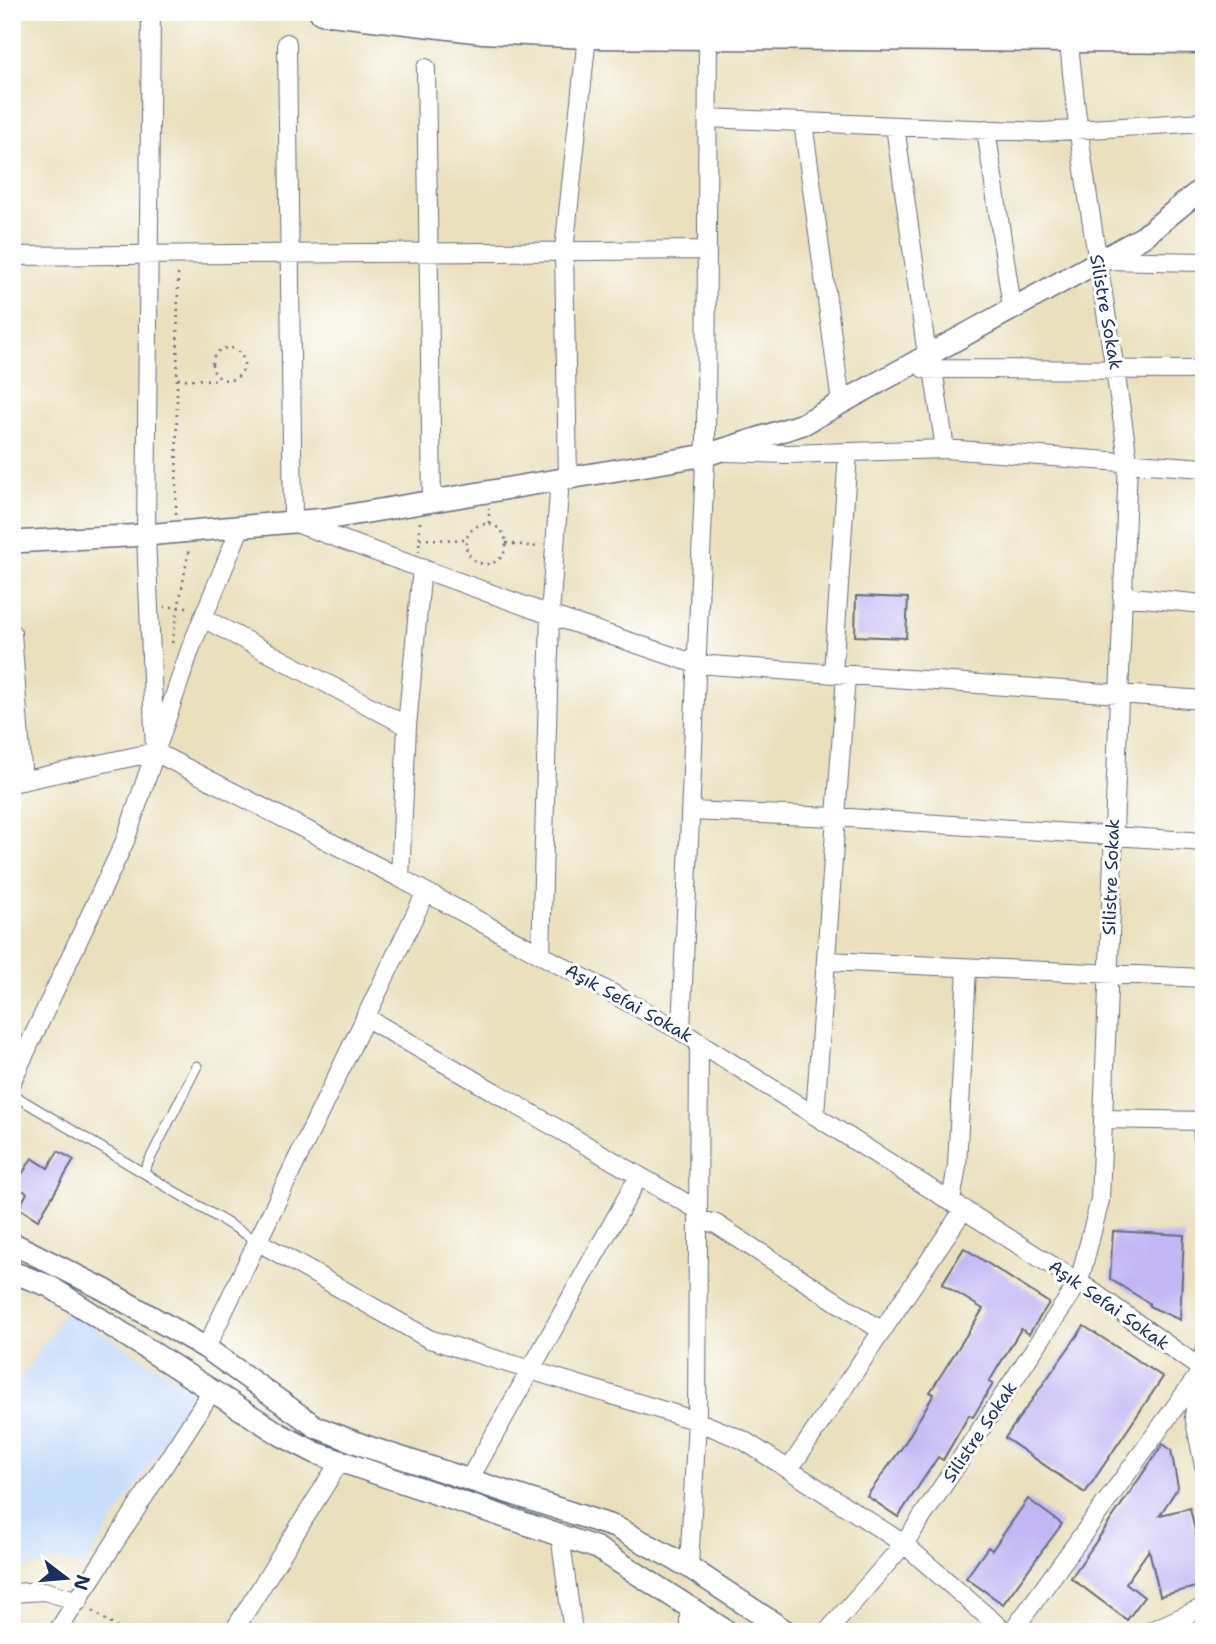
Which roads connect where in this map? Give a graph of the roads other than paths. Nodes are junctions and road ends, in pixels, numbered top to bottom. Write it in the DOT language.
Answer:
graph roads {
  1 [pos="151,12"];
  2 [pos="322,12"];
  3 [pos="481,12"];
  4 [pos="1150,17"];
  5 [pos="705,22"];
  6 [pos="1204,22"];
  7 [pos="585,25"];
  8 [pos="1069,41"];
  9 [pos="1204,41"];
  10 [pos="287,43"];
  11 [pos="426,68"];
  12 [pos="707,118"];
  13 [pos="803,122"];
  14 [pos="1204,122"];
  15 [pos="895,126"];
  16 [pos="986,130"];
  17 [pos="1076,130"];
  18 [pos="1204,187"];
  19 [pos="707,250"];
  20 [pos="564,251"];
  21 [pos="427,252"];
  22 [pos="291,253"];
  23 [pos="149,255"];
  24 [pos="12,256"];
  25 [pos="1097,261"];
  26 [pos="1204,262"];
  27 [pos="1012,308"];
  28 [pos="930,362"];
  29 [pos="1204,370"];
  30 [pos="1117,372"];
  31 [pos="841,402"];
  32 [pos="945,449"];
  33 [pos="711,453"];
  34 [pos="848,453"];
  35 [pos="1128,461"];
  36 [pos="1204,468"];
  37 [pos="564,478"];
  38 [pos="426,502"];
  39 [pos="293,522"];
  40 [pos="240,526"];
  41 [pos="146,535"];
  42 [pos="12,542"];
  43 [pos="420,568"];
  44 [pos="1122,596"];
  45 [pos="1204,604"];
  46 [pos="550,615"];
  47 [pos="203,618"];
  48 [pos="12,633"];
  49 [pos="696,664"];
  50 [pos="839,674"];
  51 [pos="1118,693"];
  52 [pos="1204,700"];
  53 [pos="407,726"];
  54 [pos="155,752"];
  55 [pos="18,782"];
  56 [pos="690,811"];
  57 [pos="835,817"];
  58 [pos="1112,838"];
  59 [pos="1204,842"];
  60 [pos="400,878"];
  61 [pos="426,892"];
  62 [pos="541,954"];
  63 [pos="826,961"];
  64 [pos="967,968"];
  65 [pos="1107,975"];
  66 [pos="1204,978"];
  67 [pos="365,1017"];
  68 [pos="681,1031"];
  69 [pos="699,1042"];
  70 [pos="197,1066"];
  71 [pos="12,1081"];
  72 [pos="12,1094"];
  73 [pos="814,1115"];
  74 [pos="1103,1119"];
  75 [pos="1203,1121"];
  76 [pos="1204,1157"];
  77 [pos="144,1171"];
  78 [pos="639,1176"];
  79 [pos="958,1205"];
  80 [pos="698,1215"];
  81 [pos="257,1241"];
  82 [pos="12,1243"];
  83 [pos="12,1272"];
  84 [pos="1079,1282"];
  85 [pos="883,1331"];
  86 [pos="206,1348"];
  87 [pos="1203,1364"];
  88 [pos="528,1370"];
  89 [pos="212,1391"];
  90 [pos="697,1421"];
  91 [pos="339,1463"];
  92 [pos="1204,1466"];
  93 [pos="790,1468"];
  94 [pos="470,1478"];
  95 [pos="560,1534"];
  96 [pos="905,1544"];
  97 [pos="689,1567"];
  98 [pos="12,1593"];
  99 [pos="79,1601"];
  100 [pos="689,1606"];
  101 [pos="1204,1607"];
  102 [pos="57,1632"];
  103 [pos="233,1632"];
  104 [pos="573,1632"];
  105 [pos="689,1632"];
  106 [pos="728,1632"];
  107 [pos="788,1632"];
  108 [pos="827,1632"];
  109 [pos="1005,1632"];
  110 [pos="1012,1632"];
  111 [pos="1149,1632"];
  1 -- 23 [label="street"];
  2 -- 7 [label="main road"];
  3 -- 7 [label="main road"];
  4 -- 5 [label="main road"];
  4 -- 6 [label="main road"];
  5 -- 7 [label="main road"];
  5 -- 8 [label="main road"];
  5 -- 12 [label="street"];
  7 -- 20 [label="street"];
  8 -- 9 [label="main road"];
  8 -- 17 [label="street, Silistre Sokak"];
  10 -- 22 [label="street"];
  11 -- 21 [label="street"];
  12 -- 13 [label="street"];
  12 -- 19 [label="street"];
  13 -- 15 [label="street"];
  13 -- 31 [label="street"];
  14 -- 17 [label="street"];
  15 -- 16 [label="street"];
  15 -- 28 [label="street"];
  16 -- 17 [label="street"];
  16 -- 27 [label="street"];
  17 -- 25 [label="street, Silistre Sokak"];
  18 -- 25 [label="street"];
  19 -- 20 [label="street"];
  19 -- 33 [label="street"];
  20 -- 21 [label="street"];
  20 -- 37 [label="street"];
  21 -- 22 [label="street"];
  21 -- 38 [label="street"];
  22 -- 23 [label="street"];
  22 -- 39 [label="street"];
  23 -- 24 [label="street"];
  23 -- 41 [label="street"];
  25 -- 26 [label="street"];
  25 -- 27 [label="street"];
  25 -- 30 [label="street, Silistre Sokak"];
  27 -- 28 [label="street"];
  28 -- 30 [label="street"];
  28 -- 31 [label="street"];
  28 -- 32 [label="street"];
  29 -- 30 [label="street"];
  30 -- 35 [label="street, Silistre Sokak"];
  31 -- 33 [label="street"];
  32 -- 34 [label="street"];
  32 -- 35 [label="street"];
  33 -- 34 [label="street"];
  33 -- 37 [label="street"];
  33 -- 49 [label="street"];
  34 -- 50 [label="street"];
  35 -- 36 [label="street"];
  35 -- 44 [label="street, Silistre Sokak"];
  37 -- 38 [label="street"];
  37 -- 46 [label="street"];
  38 -- 39 [label="street"];
  39 -- 40 [label="street"];
  39 -- 43 [label="street"];
  40 -- 41 [label="street"];
  40 -- 47 [label="street"];
  41 -- 42 [label="street"];
  41 -- 54 [label="street"];
  43 -- 46 [label="street"];
  43 -- 53 [label="street"];
  44 -- 45 [label="street"];
  44 -- 51 [label="street, Silistre Sokak"];
  46 -- 49 [label="street"];
  46 -- 62 [label="street"];
  47 -- 53 [label="street"];
  47 -- 54 [label="street"];
  48 -- 55 [label="street"];
  49 -- 50 [label="street"];
  49 -- 56 [label="street"];
  50 -- 51 [label="street"];
  50 -- 57 [label="street"];
  51 -- 52 [label="street"];
  51 -- 58 [label="street, Silistre Sokak"];
  53 -- 60 [label="street"];
  54 -- 55 [label="street"];
  54 -- 60 [label="street, Aşık Sefai Sokak"];
  54 -- 71 [label="street"];
  56 -- 57 [label="street"];
  56 -- 68 [label="street"];
  57 -- 58 [label="street"];
  57 -- 63 [label="street"];
  58 -- 59 [label="street"];
  58 -- 65 [label="street, Silistre Sokak"];
  60 -- 61 [label="street, Aşık Sefai Sokak"];
  61 -- 62 [label="street, Aşık Sefai Sokak"];
  61 -- 67 [label="street"];
  62 -- 68 [label="street, Aşık Sefai Sokak"];
  63 -- 64 [label="street"];
  63 -- 73 [label="street"];
  64 -- 65 [label="street"];
  64 -- 79 [label="street"];
  65 -- 66 [label="street"];
  65 -- 74 [label="street, Silistre Sokak"];
  67 -- 78 [label="street"];
  67 -- 81 [label="street"];
  68 -- 69 [label="street, Aşık Sefai Sokak"];
  69 -- 73 [label="street, Aşık Sefai Sokak"];
  69 -- 80 [label="street"];
  70 -- 77 [label="lane"];
  72 -- 77 [label="lane"];
  73 -- 79 [label="street, Aşık Sefai Sokak"];
  74 -- 75 [label="street"];
  74 -- 84 [label="street, Silistre Sokak"];
  75 -- 76 [label="street"];
  77 -- 81 [label="lane"];
  78 -- 80 [label="street"];
  78 -- 88 [label="street"];
  79 -- 84 [label="street, Aşık Sefai Sokak"];
  79 -- 85 [label="street"];
  80 -- 85 [label="street"];
  80 -- 90 [label="street"];
  81 -- 86 [label="street"];
  81 -- 88 [label="street"];
  82 -- 86 [label="street"];
  83 -- 89 [label="street"];
  84 -- 87 [label="street, Aşık Sefai Sokak"];
  84 -- 96 [label="street, Silistre Sokak"];
  85 -- 93 [label="street"];
  86 -- 94 [label="street"];
  87 -- 92 [label="street"];
  87 -- 110 [label="street"];
  88 -- 90 [label="street"];
  88 -- 94 [label="street"];
  89 -- 91 [label="street"];
  89 -- 99 [label="street"];
  90 -- 93 [label="street"];
  90 -- 97 [label="street"];
  91 -- 95 [label="street"];
  91 -- 103 [label="street"];
  93 -- 96 [label="street"];
  94 -- 97 [label="street"];
  95 -- 100 [label="street"];
  95 -- 104 [label="street"];
  96 -- 108 [label="street, Silistre Sokak"];
  96 -- 109 [label="street"];
  97 -- 107 [label="street"];
  98 -- 99 [label="street"];
  99 -- 102 [label="street"];
  100 -- 105 [label="street"];
  100 -- 106 [label="street"];
  101 -- 111 [label="street"];
}
